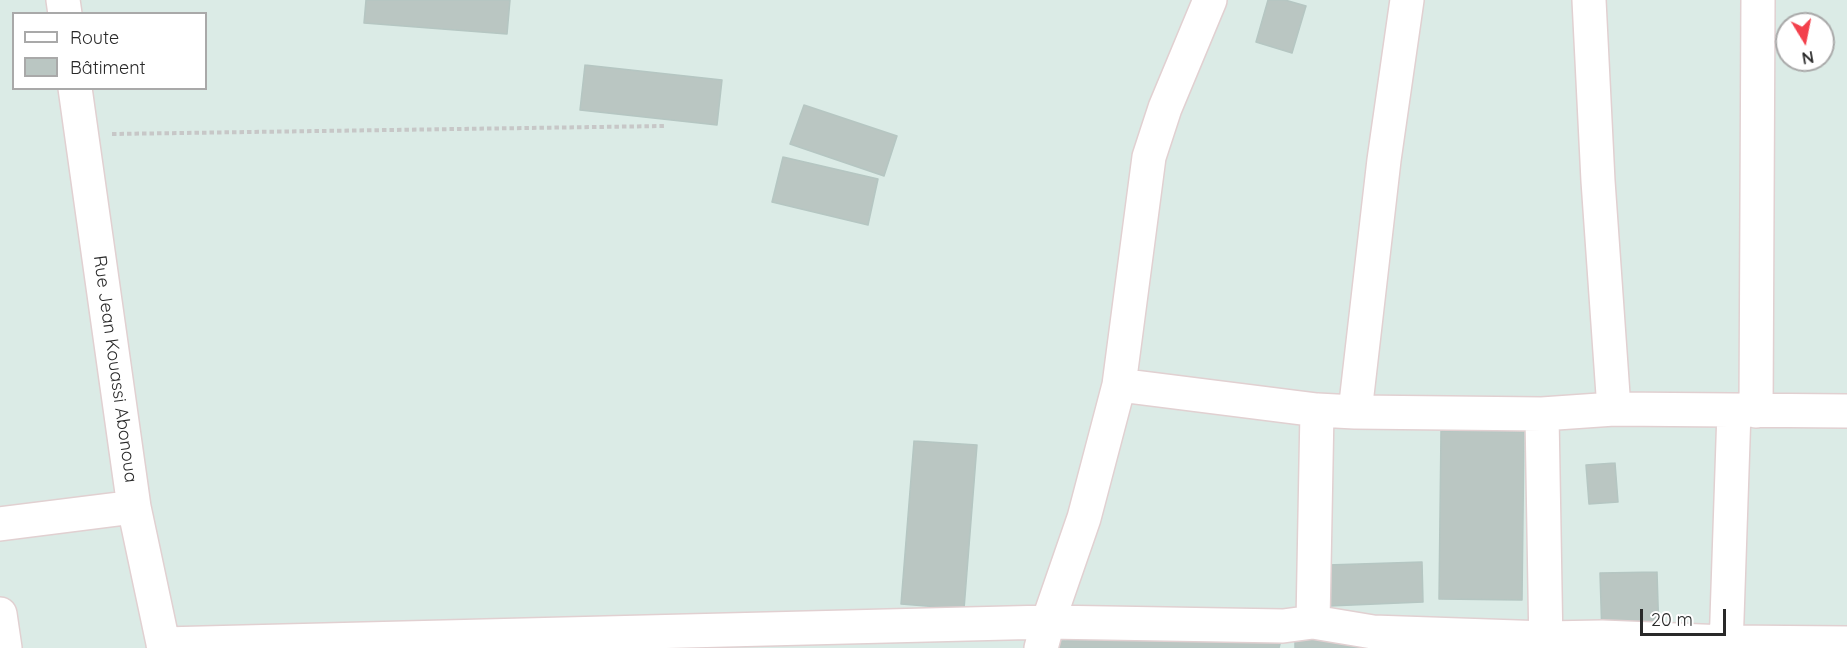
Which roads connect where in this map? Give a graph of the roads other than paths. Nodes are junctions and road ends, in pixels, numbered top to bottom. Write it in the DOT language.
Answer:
graph roads {
  1 [pos="1210,0"];
  2 [pos="1407,0"];
  3 [pos="1589,0"];
  4 [pos="1758,0"];
  5 [pos="75,90"];
  6 [pos="1119,385"];
  7 [pos="1317,410"];
  8 [pos="1614,410"];
  9 [pos="1745,411"];
  10 [pos="1847,411"];
  11 [pos="1355,412"];
  12 [pos="1542,414"];
  13 [pos="134,507"];
  14 [pos="0,524"];
  15 [pos="0,614"];
  16 [pos="1313,622"];
  17 [pos="1044,635"];
  18 [pos="1373,640"];
  19 [pos="1546,643"];
  20 [pos="1847,643"];
  21 [pos="1726,645"];
  22 [pos="164,646"];
  23 [pos="5,648"];
  1 -- 6 [label="street"];
  2 -- 11 [label="street"];
  3 -- 8 [label="street"];
  4 -- 9 [label="street"];
  5 -- 13 [label="street, Rue Jean Kouassi Abonoua"];
  6 -- 7 [label="street"];
  6 -- 17 [label="street"];
  7 -- 11 [label="street"];
  7 -- 16 [label="street"];
  8 -- 9 [label="street"];
  8 -- 12 [label="street"];
  9 -- 10 [label="street"];
  9 -- 21 [label="street"];
  11 -- 12 [label="street"];
  12 -- 19 [label="street"];
  13 -- 14 [label="street"];
  13 -- 22 [label="street, Rue Jean Kouassi Abonoua"];
  15 -- 23 [label="street"];
  16 -- 17 [label="street"];
  16 -- 18 [label="street"];
  17 -- 22 [label="street"];
  18 -- 19 [label="street"];
  19 -- 21 [label="street"];
  20 -- 21 [label="street"];
}
